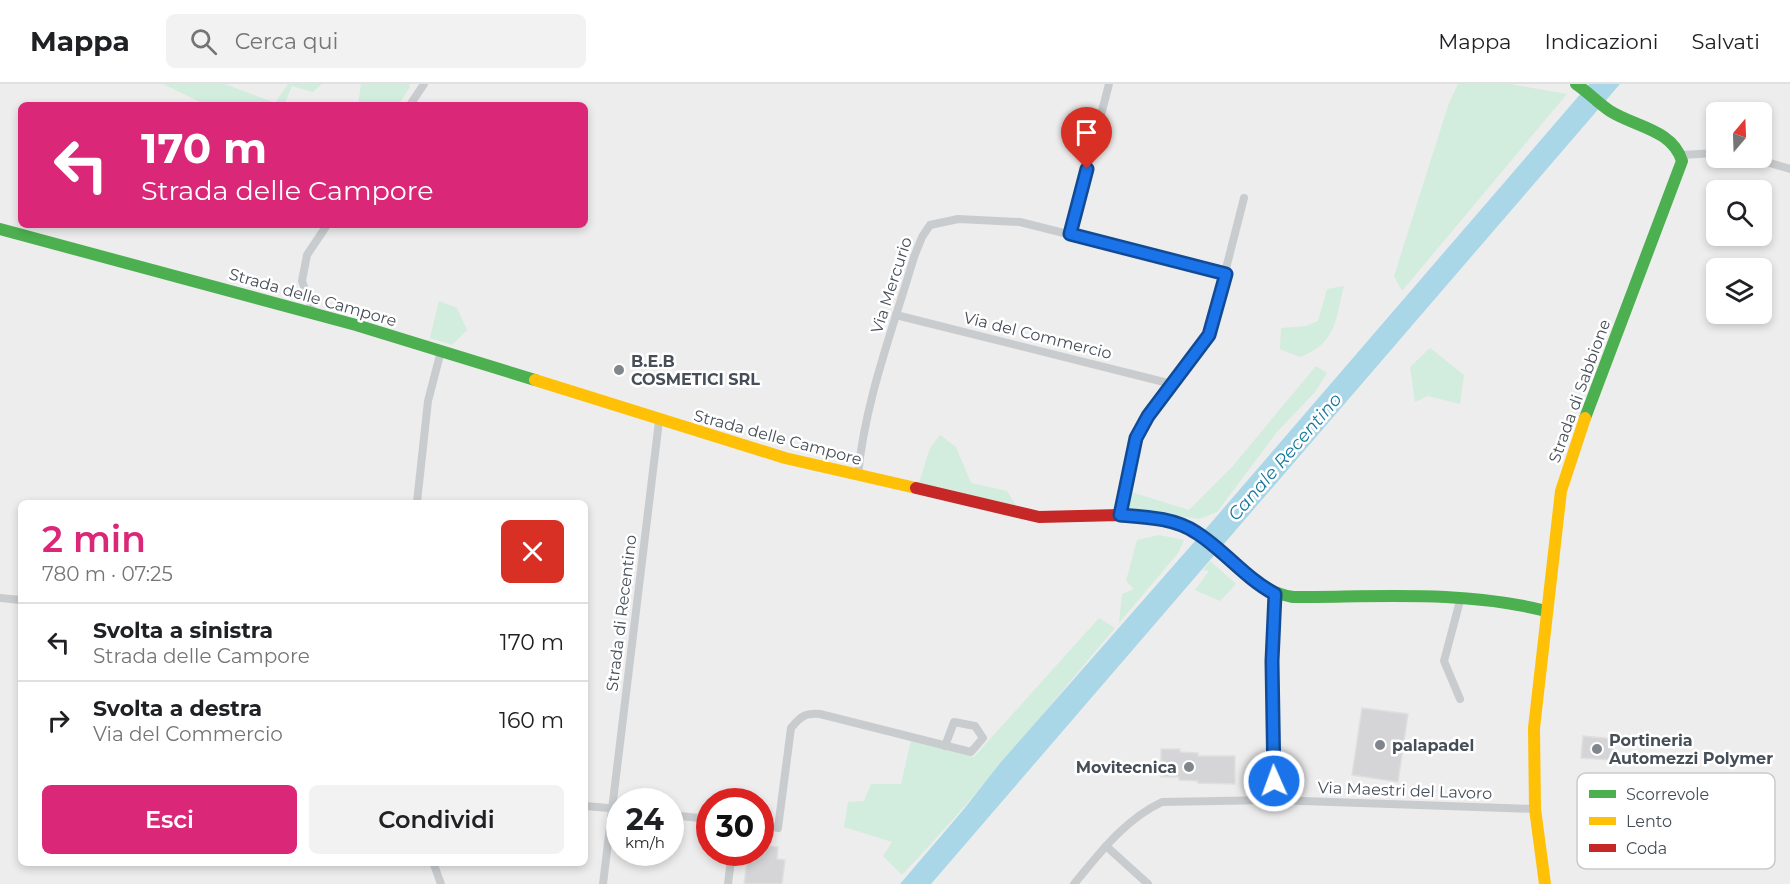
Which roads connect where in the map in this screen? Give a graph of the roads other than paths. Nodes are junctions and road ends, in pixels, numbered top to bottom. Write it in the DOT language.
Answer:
graph roads {
  1 [pos="424,84"];
  2 [pos="1109,84"];
  3 [pos="1579,86"];
  4 [pos="412,102"];
  5 [pos="1706,153"];
  6 [pos="1682,154"];
  7 [pos="1772,164"];
  8 [pos="1790,169"];
  9 [pos="1245,198"];
  10 [pos="325,228"];
  11 [pos="0,229"];
  12 [pos="1070,234"];
  13 [pos="1226,274"];
  14 [pos="308,312"];
  15 [pos="896,315"];
  16 [pos="441,351"];
  17 [pos="1172,384"];
  18 [pos="659,421"];
  19 [pos="858,475"];
  20 [pos="417,500"];
  21 [pos="1120,515"];
  22 [pos="1275,594"];
  23 [pos="1461,597"];
  24 [pos="0,598"];
  25 [pos="18,600"];
  26 [pos="1546,611"];
  27 [pos="1460,699"];
  28 [pos="945,746"];
  29 [pos="618,788"];
  30 [pos="1274,800"];
  31 [pos="588,806"];
  32 [pos="606,808"];
  33 [pos="1535,809"];
  34 [pos="774,827"];
  35 [pos="1106,846"];
  36 [pos="434,866"];
  37 [pos="606,866"];
  38 [pos="730,866"];
  39 [pos="441,884"];
  40 [pos="603,884"];
  41 [pos="728,884"];
  42 [pos="1074,884"];
  43 [pos="1148,884"];
  44 [pos="1545,884"];
  1 -- 4 [label="street"];
  2 -- 12 [label="street"];
  3 -- 6 [label="street"];
  5 -- 6 [label="street"];
  6 -- 26 [label="street, Strada di Sabbione"];
  7 -- 8 [label="street"];
  9 -- 13 [label="street"];
  10 -- 14 [label="street"];
  11 -- 14 [label="street, Strada delle Campore"];
  12 -- 13 [label="street, Via Mercurio"];
  12 -- 15 [label="street, Via Mercurio"];
  13 -- 17 [label="street"];
  14 -- 16 [label="street, Strada delle Campore"];
  15 -- 17 [label="street, Via del Commercio"];
  15 -- 19 [label="street, Via Mercurio"];
  16 -- 18 [label="street, Strada delle Campore"];
  16 -- 20 [label="street"];
  17 -- 21 [label="street"];
  18 -- 19 [label="street, Strada delle Campore"];
  18 -- 29 [label="street, Strada di Recentino"];
  19 -- 21 [label="street, Strada delle Campore"];
  21 -- 22 [label="street, Strada delle Campore"];
  22 -- 23 [label="street, Strada delle Campore"];
  22 -- 30 [label="street"];
  23 -- 26 [label="street, Strada delle Campore"];
  23 -- 27 [label="street"];
  24 -- 25 [label="street"];
  26 -- 33 [label="street, Strada di Sabbione"];
  28 -- 28 [label="street"];
  28 -- 34 [label="street"];
  30 -- 33 [label="street, Via Maestri del Lavoro"];
  30 -- 35 [label="street, Via Maestri del Lavoro"];
  31 -- 32 [label="street"];
  33 -- 44 [label="street, Strada di Sabbione"];
  35 -- 42 [label="street, Via Maestri del Lavoro"];
  35 -- 43 [label="street"];
  36 -- 39 [label="street"];
  37 -- 40 [label="street, Strada di Recentino"];
  38 -- 41 [label="street"];
}
